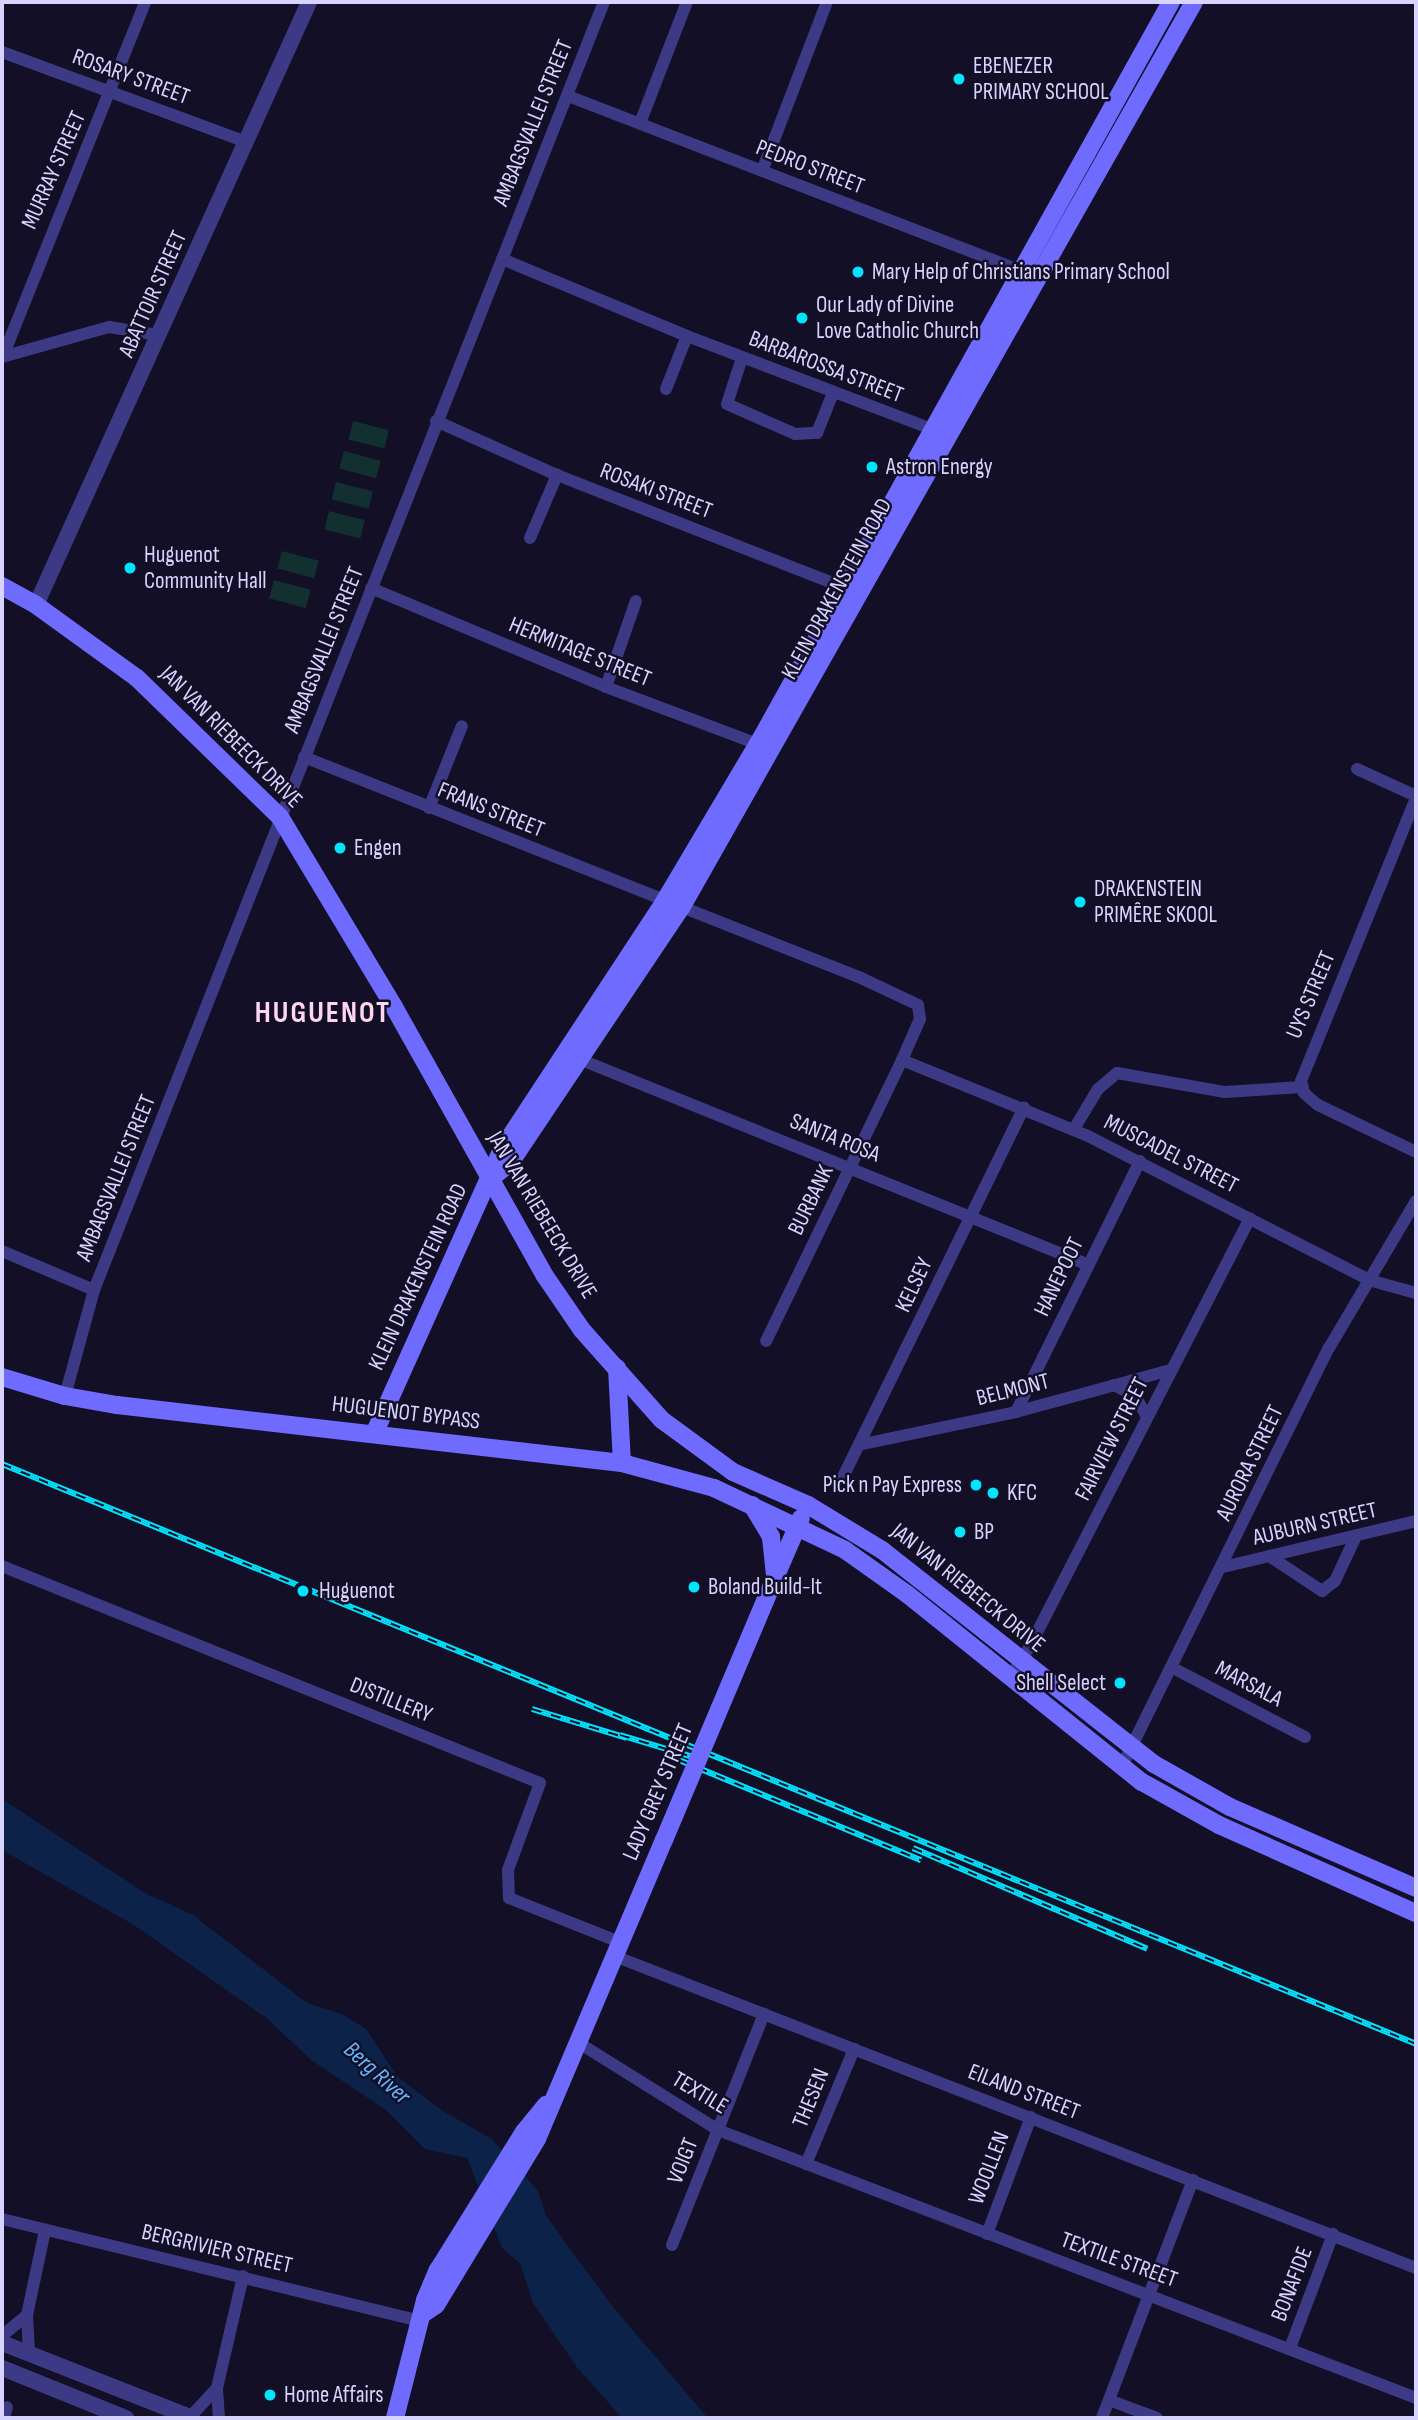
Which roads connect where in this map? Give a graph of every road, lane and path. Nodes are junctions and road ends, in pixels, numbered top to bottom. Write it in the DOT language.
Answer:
graph roads {
  1 [pos="145,2"];
  2 [pos="309,2"];
  3 [pos="604,2"];
  4 [pos="687,2"];
  5 [pos="827,2"];
  6 [pos="1171,2"];
  7 [pos="1194,2"];
  8 [pos="2,52"];
  9 [pos="111,92"];
  10 [pos="568,96"];
  11 [pos="640,123"];
  12 [pos="246,142"];
  13 [pos="762,171"];
  14 [pos="502,259"];
  15 [pos="1029,274"];
  16 [pos="159,335"];
  17 [pos="687,336"];
  18 [pos="2,356"];
  19 [pos="741,358"];
  20 [pos="666,389"];
  21 [pos="833,393"];
  22 [pos="436,421"];
  23 [pos="941,433"];
  24 [pos="557,475"];
  25 [pos="530,538"];
  26 [pos="2,586"];
  27 [pos="371,588"];
  28 [pos="845,588"];
  29 [pos="862,595"];
  30 [pos="636,601"];
  31 [pos="36,604"];
  32 [pos="606,687"];
  33 [pos="462,726"];
  34 [pos="766,747"];
  35 [pos="304,757"];
  36 [pos="1357,769"];
  37 [pos="1416,797"];
  38 [pos="429,808"];
  39 [pos="280,817"];
  40 [pos="672,905"];
  41 [pos="571,1057"];
  42 [pos="902,1060"];
  43 [pos="1303,1087"];
  44 [pos="1024,1107"];
  45 [pos="1074,1129"];
  46 [pos="1416,1152"];
  47 [pos="1140,1161"];
  48 [pos="850,1166"];
  49 [pos="490,1179"];
  50 [pos="1416,1201"];
  51 [pos="970,1215"];
  52 [pos="1250,1218"];
  53 [pos="2,1251"];
  54 [pos="1089,1265"];
  55 [pos="1369,1280"];
  56 [pos="94,1290"];
  57 [pos="1416,1293"];
  58 [pos="766,1342"];
  59 [pos="617,1368"];
  60 [pos="1171,1370"];
  61 [pos="2,1377"];
  62 [pos="1114,1385"];
  63 [pos="65,1396"];
  64 [pos="1016,1412"];
  65 [pos="1147,1417"];
  66 [pos="374,1434"];
  67 [pos="863,1444"];
  68 [pos="622,1463"];
  69 [pos="841,1481"];
  70 [pos="752,1505"];
  71 [pos="808,1505"];
  72 [pos="1416,1521"];
  73 [pos="797,1526"];
  74 [pos="1356,1536"];
  75 [pos="1269,1556"];
  76 [pos="2,1566"];
  77 [pos="1223,1567"];
  78 [pos="775,1576"];
  79 [pos="1020,1661"];
  80 [pos="1173,1668"];
  81 [pos="1010,1677"];
  82 [pos="1305,1737"];
  83 [pos="1131,1749"];
  84 [pos="1121,1768"];
  85 [pos="1416,1888"];
  86 [pos="1416,1913"];
  87 [pos="619,1950"];
  88 [pos="764,2014"];
  89 [pos="579,2043"];
  90 [pos="854,2049"];
  91 [pos="1031,2117"];
  92 [pos="718,2130"];
  93 [pos="806,2164"];
  94 [pos="1193,2180"];
  95 [pos="2,2219"];
  96 [pos="45,2230"];
  97 [pos="987,2234"];
  98 [pos="1333,2234"];
  99 [pos="671,2245"];
  100 [pos="1416,2268"];
  101 [pos="243,2276"];
  102 [pos="1147,2292"];
  103 [pos="27,2315"];
  104 [pos="423,2317"];
  105 [pos="2,2336"];
  106 [pos="2,2343"];
  107 [pos="1290,2348"];
  108 [pos="29,2353"];
  109 [pos="2,2368"];
  110 [pos="217,2388"];
  111 [pos="1416,2398"];
  112 [pos="1109,2400"];
  113 [pos="126,2418"];
  114 [pos="191,2418"];
  115 [pos="219,2418"];
  116 [pos="396,2418"];
  117 [pos="1102,2418"];
  118 [pos="1157,2418"];
  1 -- 9 [label="street, MURRAY STREET"];
  2 -- 12 [label="street, ABATTOIR STREET"];
  3 -- 10 [label="street, AMBAGSVALLEI STREET"];
  4 -- 11 [label="street"];
  5 -- 13 [label="street"];
  6 -- 15 [label="main road, KLEIN DRAKENSTEIN ROAD"];
  7 -- 15 [label="main road, KLEIN DRAKENSTEIN ROAD"];
  8 -- 9 [label="street, ROSARY STREET"];
  9 -- 12 [label="street, ROSARY STREET"];
  9 -- 18 [label="street, MURRAY STREET"];
  10 -- 11 [label="street, PEDRO STREET"];
  10 -- 14 [label="street, AMBAGSVALLEI STREET"];
  11 -- 13 [label="street, PEDRO STREET"];
  12 -- 16 [label="street, ABATTOIR STREET"];
  13 -- 15 [label="street, PEDRO STREET"];
  14 -- 17 [label="street, BARBAROSSA STREET"];
  14 -- 22 [label="street, AMBAGSVALLEI STREET"];
  15 -- 23 [label="main road, KLEIN DRAKENSTEIN ROAD"];
  16 -- 18 [label="street"];
  16 -- 31 [label="street, ABATTOIR STREET"];
  17 -- 19 [label="street, BARBAROSSA STREET"];
  17 -- 20 [label="street"];
  19 -- 21 [label="street, BARBAROSSA STREET"];
  19 -- 21 [label="street"];
  21 -- 23 [label="street, BARBAROSSA STREET"];
  22 -- 24 [label="street, ROSAKI STREET"];
  22 -- 27 [label="street, AMBAGSVALLEI STREET"];
  23 -- 28 [label="main road, KLEIN DRAKENSTEIN ROAD"];
  23 -- 29 [label="main road, KLEIN DRAKENSTEIN ROAD"];
  24 -- 25 [label="street"];
  24 -- 28 [label="street, ROSAKI STREET"];
  26 -- 31 [label="main road, JAN VAN RIEBEECK DRIVE"];
  27 -- 32 [label="street, HERMITAGE STREET"];
  27 -- 35 [label="street, AMBAGSVALLEI STREET"];
  28 -- 29 [label="street, ROSAKI STREET"];
  28 -- 34 [label="main road, KLEIN DRAKENSTEIN ROAD"];
  29 -- 34 [label="main road, KLEIN DRAKENSTEIN ROAD"];
  30 -- 32 [label="street"];
  31 -- 39 [label="main road, JAN VAN RIEBEECK DRIVE"];
  32 -- 34 [label="street, HERMITAGE STREET"];
  33 -- 38 [label="street"];
  34 -- 40 [label="main road, KLEIN DRAKENSTEIN ROAD"];
  35 -- 38 [label="street, FRANS STREET"];
  35 -- 39 [label="street, AMBAGSVALLEI STREET"];
  36 -- 37 [label="street"];
  37 -- 43 [label="street, UYS STREET"];
  38 -- 40 [label="street, FRANS STREET"];
  39 -- 49 [label="main road, JAN VAN RIEBEECK DRIVE"];
  39 -- 56 [label="street, AMBAGSVALLEI STREET"];
  40 -- 41 [label="main road, KLEIN DRAKENSTEIN ROAD"];
  40 -- 42 [label="street, BURBANK"];
  41 -- 48 [label="street, SANTA ROSA"];
  41 -- 49 [label="main road, KLEIN DRAKENSTEIN ROAD"];
  42 -- 44 [label="street, MUSCADEL STREET"];
  42 -- 48 [label="street, BURBANK"];
  43 -- 45 [label="street"];
  43 -- 46 [label="street"];
  44 -- 45 [label="street, MUSCADEL STREET"];
  44 -- 51 [label="street, KELSEY"];
  45 -- 47 [label="street, MUSCADEL STREET"];
  47 -- 52 [label="street, MUSCADEL STREET"];
  47 -- 54 [label="street, HANEPOOT"];
  48 -- 51 [label="street, SANTA ROSA"];
  48 -- 58 [label="street, BURBANK"];
  49 -- 59 [label="main road, JAN VAN RIEBEECK DRIVE"];
  49 -- 66 [label="main road, KLEIN DRAKENSTEIN ROAD"];
  50 -- 55 [label="street, AURORA STREET"];
  51 -- 54 [label="street, SANTA ROSA"];
  51 -- 67 [label="street, KELSEY"];
  52 -- 55 [label="street, MUSCADEL STREET"];
  52 -- 60 [label="street, FAIRVIEW STREET"];
  53 -- 56 [label="street"];
  54 -- 64 [label="street, HANEPOOT"];
  55 -- 57 [label="street, MUSCADEL STREET"];
  55 -- 77 [label="street, AURORA STREET"];
  56 -- 63 [label="street, AMBAGSVALLEI STREET"];
  59 -- 68 [label="main road"];
  59 -- 71 [label="main road, JAN VAN RIEBEECK DRIVE"];
  60 -- 62 [label="street, BELMONT"];
  60 -- 65 [label="street, FAIRVIEW STREET"];
  61 -- 63 [label="main road, HUGUENOT BYPASS"];
  62 -- 64 [label="street, BELMONT"];
  62 -- 65 [label="street"];
  63 -- 66 [label="main road, HUGUENOT BYPASS"];
  64 -- 67 [label="street, BELMONT"];
  65 -- 79 [label="street, FAIRVIEW STREET"];
  66 -- 68 [label="main road, HUGUENOT BYPASS"];
  67 -- 69 [label="street, KELSEY"];
  68 -- 70 [label="main road, HUGUENOT BYPASS"];
  70 -- 73 [label="main road, HUGUENOT BYPASS"];
  70 -- 78 [label="main road"];
  71 -- 73 [label="main road, LADY GREY STREET"];
  71 -- 79 [label="main road, JAN VAN RIEBEECK DRIVE"];
  72 -- 74 [label="street, AUBURN STREET"];
  73 -- 78 [label="main road, LADY GREY STREET"];
  73 -- 81 [label="main road, JAN VAN RIEBEECK DRIVE"];
  74 -- 75 [label="street, AUBURN STREET"];
  74 -- 75 [label="street"];
  75 -- 77 [label="street, AUBURN STREET"];
  76 -- 87 [label="street, DISTILLERY"];
  77 -- 80 [label="street, AURORA STREET"];
  78 -- 87 [label="main road, LADY GREY STREET, bridge"];
  79 -- 81 [label="street, FAIRVIEW STREET"];
  79 -- 83 [label="main road, JAN VAN RIEBEECK DRIVE"];
  80 -- 82 [label="street, MARSALA"];
  80 -- 83 [label="street, AURORA STREET"];
  81 -- 84 [label="main road, JAN VAN RIEBEECK DRIVE"];
  83 -- 84 [label="street, AURORA STREET"];
  83 -- 85 [label="main road, JAN VAN RIEBEECK DRIVE"];
  84 -- 86 [label="main road, JAN VAN RIEBEECK DRIVE"];
  87 -- 88 [label="street, EILAND STREET"];
  87 -- 89 [label="main road, LADY GREY STREET"];
  88 -- 90 [label="street, EILAND STREET"];
  88 -- 92 [label="street, VOIGT"];
  89 -- 92 [label="street, TEXTILE"];
  89 -- 104 [label="main road, LADY GREY STREET"];
  90 -- 91 [label="street, EILAND STREET"];
  90 -- 93 [label="street, THESEN"];
  91 -- 94 [label="street, EILAND STREET"];
  91 -- 97 [label="street, WOOLLEN"];
  92 -- 93 [label="street, TEXTILE"];
  92 -- 99 [label="street, VOIGT"];
  93 -- 97 [label="street, TEXTILE STREET"];
  94 -- 98 [label="street, EILAND STREET"];
  94 -- 102 [label="street"];
  95 -- 96 [label="street, BERGRIVIER STREET"];
  96 -- 101 [label="street, BERGRIVIER STREET"];
  96 -- 103 [label="street"];
  97 -- 102 [label="street, TEXTILE STREET"];
  98 -- 100 [label="street, EILAND STREET"];
  98 -- 107 [label="street, BONAFIDE"];
  101 -- 104 [label="street, BERGRIVIER STREET"];
  101 -- 110 [label="street"];
  102 -- 107 [label="street, TEXTILE STREET"];
  102 -- 112 [label="street"];
  103 -- 105 [label="street"];
  103 -- 108 [label="street"];
  104 -- 116 [label="main road, LADY GREY STREET"];
  106 -- 108 [label="street"];
  107 -- 111 [label="street, TEXTILE STREET"];
  108 -- 114 [label="street"];
  109 -- 113 [label="street"];
  110 -- 114 [label="street"];
  110 -- 115 [label="street"];
  112 -- 117 [label="street"];
  112 -- 118 [label="street"];
}
